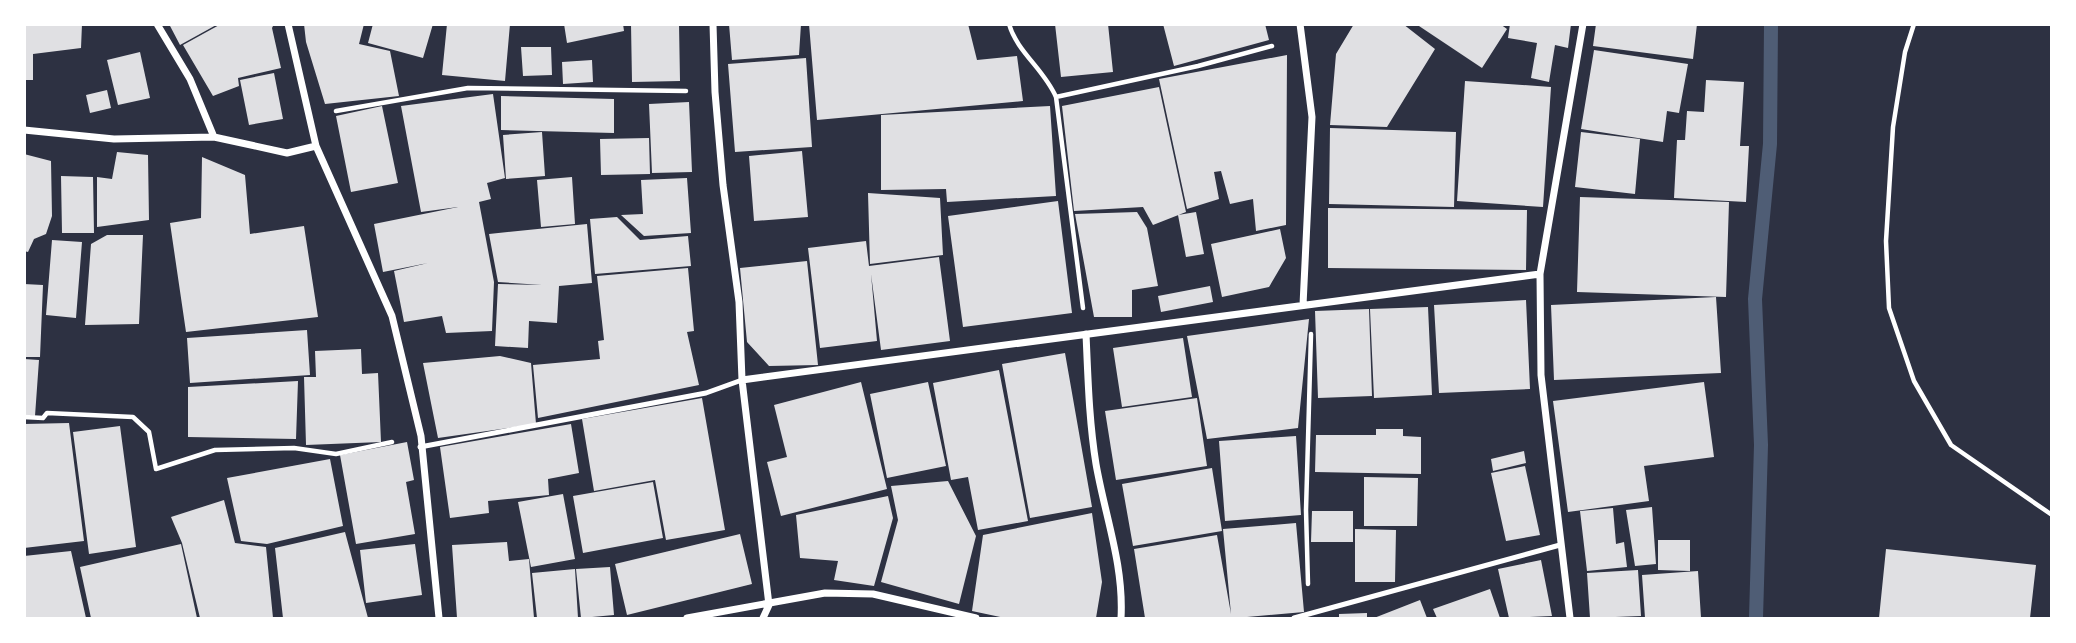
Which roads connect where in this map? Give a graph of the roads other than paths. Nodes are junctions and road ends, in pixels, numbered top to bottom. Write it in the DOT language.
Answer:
graph roads {
  1 [pos="158,24"];
  2 [pos="288,24"];
  3 [pos="713,24"];
  4 [pos="1300,24"];
  5 [pos="1583,24"];
  6 [pos="24,130"];
  7 [pos="214,137"];
  8 [pos="316,146"];
  9 [pos="1540,274"];
  10 [pos="1303,305"];
  11 [pos="1086,334"];
  12 [pos="742,380"];
  13 [pos="420,447"];
  14 [pos="1560,545"];
  15 [pos="768,605"];
  16 [pos="439,618"];
  17 [pos="687,618"];
  18 [pos="763,618"];
  19 [pos="976,618"];
  20 [pos="1121,618"];
  21 [pos="1294,618"];
  22 [pos="1570,618"];
  1 -- 7 [label="street"];
  2 -- 8 [label="street"];
  3 -- 12 [label="street"];
  4 -- 10 [label="street"];
  5 -- 9 [label="street"];
  6 -- 7 [label="street"];
  7 -- 8 [label="street"];
  8 -- 13 [label="street"];
  9 -- 10 [label="street"];
  9 -- 14 [label="street"];
  10 -- 11 [label="street"];
  11 -- 12 [label="street"];
  11 -- 20 [label="street"];
  12 -- 13 [label="lane"];
  12 -- 15 [label="street"];
  13 -- 16 [label="street"];
  14 -- 21 [label="lane"];
  14 -- 22 [label="street"];
  15 -- 17 [label="street"];
  15 -- 18 [label="street"];
  15 -- 19 [label="street"];
}
